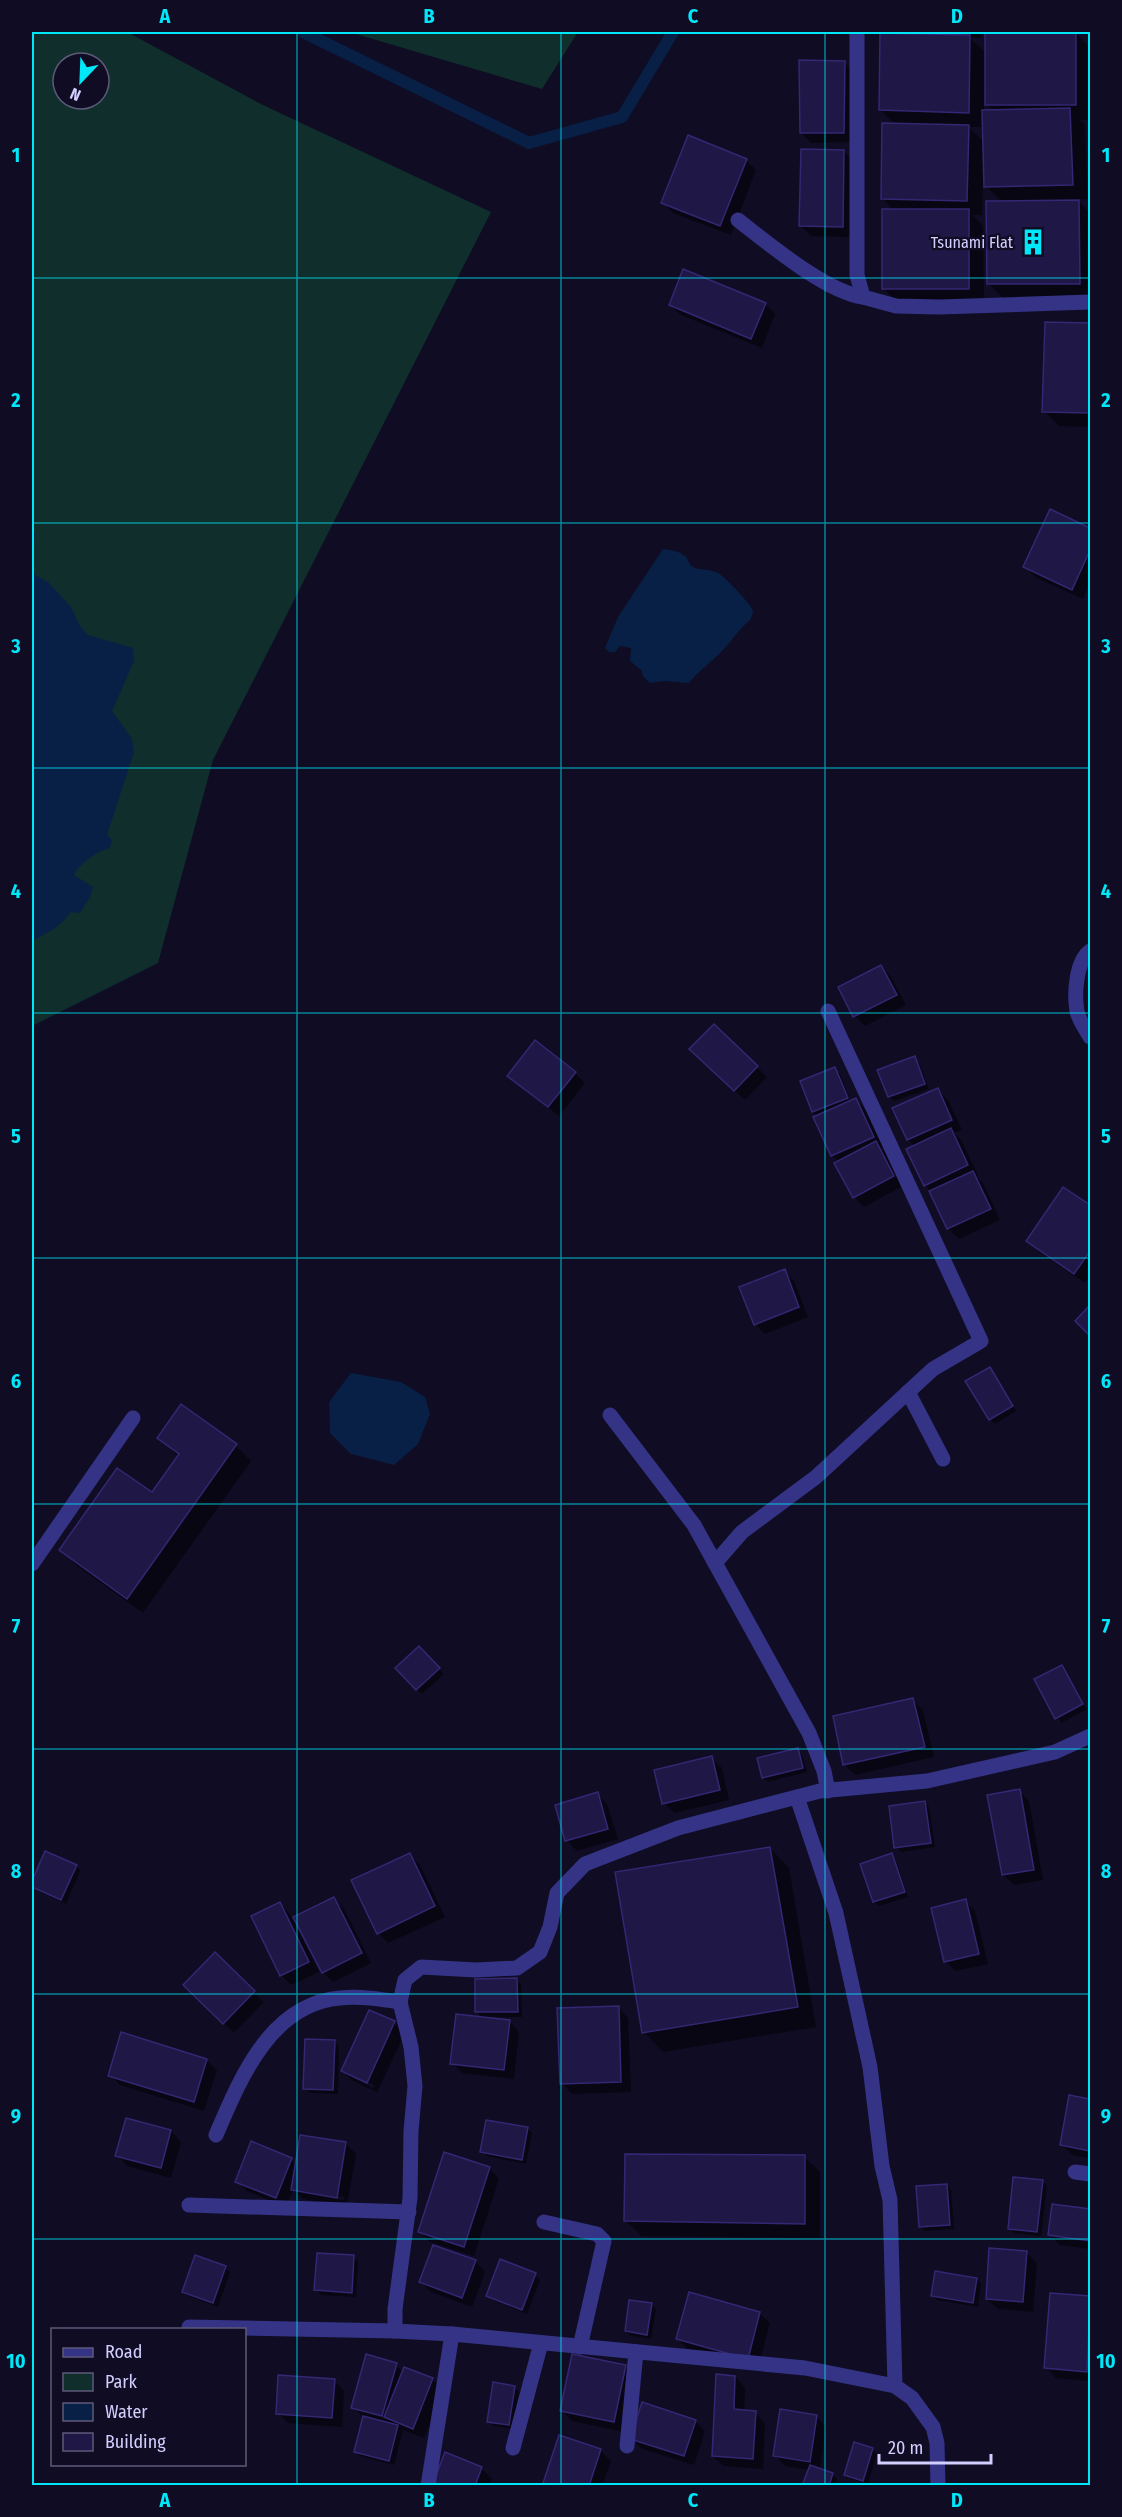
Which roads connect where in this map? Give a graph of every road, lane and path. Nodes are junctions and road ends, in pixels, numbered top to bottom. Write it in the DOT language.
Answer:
graph roads {
  1 [pos="857,32"];
  2 [pos="738,220"];
  3 [pos="863,297"];
  4 [pos="1090,302"];
  5 [pos="1090,951"];
  6 [pos="828,1011"];
  7 [pos="1090,1037"];
  8 [pos="908,1392"];
  9 [pos="610,1415"];
  10 [pos="133,1418"];
  11 [pos="942,1459"];
  12 [pos="715,1563"];
  13 [pos="32,1564"];
  14 [pos="1090,1736"];
  15 [pos="828,1791"];
  16 [pos="797,1797"];
  17 [pos="400,2002"];
  18 [pos="216,2135"];
  19 [pos="1075,2172"];
  20 [pos="1090,2174"];
  21 [pos="189,2205"];
  22 [pos="409,2212"];
  23 [pos="544,2222"];
  24 [pos="189,2327"];
  25 [pos="240,2328"];
  26 [pos="246,2328"];
  27 [pos="395,2331"];
  28 [pos="452,2334"];
  29 [pos="541,2343"];
  30 [pos="580,2347"];
  31 [pos="636,2352"];
  32 [pos="895,2386"];
  33 [pos="627,2446"];
  34 [pos="513,2448"];
  35 [pos="428,2486"];
  36 [pos="938,2486"];
  1 -- 3 [label="street"];
  2 -- 3 [label="street"];
  3 -- 4 [label="street"];
  5 -- 7 [label="street"];
  6 -- 8 [label="street"];
  8 -- 11 [label="street"];
  8 -- 12 [label="street"];
  9 -- 12 [label="street"];
  10 -- 13 [label="street"];
  12 -- 15 [label="street"];
  14 -- 15 [label="street"];
  15 -- 16 [label="street"];
  16 -- 17 [label="street"];
  16 -- 32 [label="street"];
  17 -- 18 [label="street"];
  17 -- 22 [label="street"];
  19 -- 20 [label="street"];
  21 -- 22 [label="street"];
  22 -- 27 [label="street"];
  23 -- 30 [label="street"];
  24 -- 25 [label="street"];
  26 -- 27 [label="street"];
  27 -- 28 [label="street"];
  28 -- 29 [label="street"];
  28 -- 35 [label="street"];
  29 -- 30 [label="street"];
  29 -- 34 [label="street"];
  30 -- 31 [label="street"];
  31 -- 32 [label="street"];
  31 -- 33 [label="street"];
  32 -- 36 [label="street"];
}
